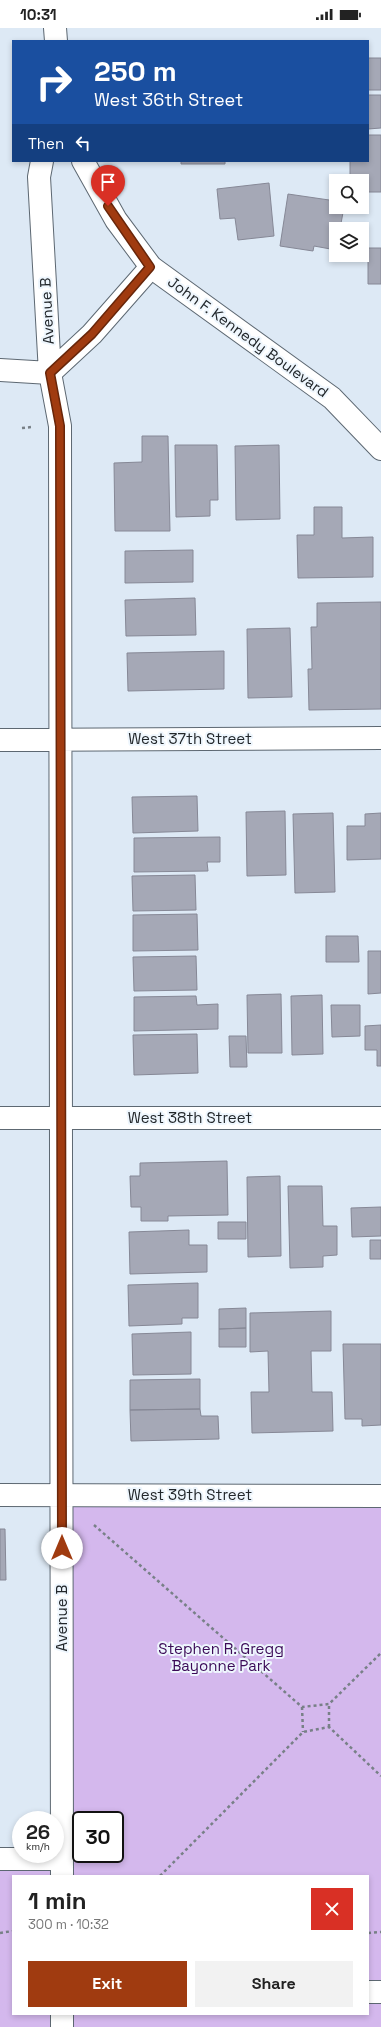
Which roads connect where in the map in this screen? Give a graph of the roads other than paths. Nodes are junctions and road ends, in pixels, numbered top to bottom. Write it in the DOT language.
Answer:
graph roads {
  1 [pos="55,28"];
  2 [pos="56,40"];
  3 [pos="42,162"];
  4 [pos="84,162"];
  5 [pos="150,267"];
  6 [pos="0,370"];
  7 [pos="50,373"];
  8 [pos="381,449"];
  9 [pos="381,738"];
  10 [pos="0,740"];
  11 [pos="61,740"];
  12 [pos="0,1118"];
  13 [pos="61,1118"];
  14 [pos="381,1118"];
  15 [pos="0,1495"];
  16 [pos="62,1495"];
  17 [pos="381,1496"];
  18 [pos="0,1859"];
  19 [pos="62,1867"];
  20 [pos="369,1992"];
  21 [pos="381,1992"];
  22 [pos="62,2015"];
  23 [pos="62,2027"];
  1 -- 2 [label="street"];
  3 -- 7 [label="street, Avenue B"];
  4 -- 5 [label="street, John F. Kennedy Boulevard"];
  5 -- 7 [label="street"];
  5 -- 8 [label="street, John F. Kennedy Boulevard"];
  6 -- 7 [label="street"];
  7 -- 11 [label="street, Avenue B"];
  9 -- 11 [label="street, West 37th Street"];
  10 -- 11 [label="street, West 37th Street"];
  11 -- 13 [label="street, Avenue B"];
  12 -- 13 [label="street, West 38th Street"];
  13 -- 14 [label="street, West 38th Street"];
  13 -- 16 [label="street, Avenue B"];
  15 -- 16 [label="street, West 39th Street"];
  16 -- 17 [label="street, West 39th Street"];
  16 -- 19 [label="street, Avenue B"];
  18 -- 19 [label="street"];
  20 -- 21 [label="street"];
  22 -- 23 [label="street"];
}
